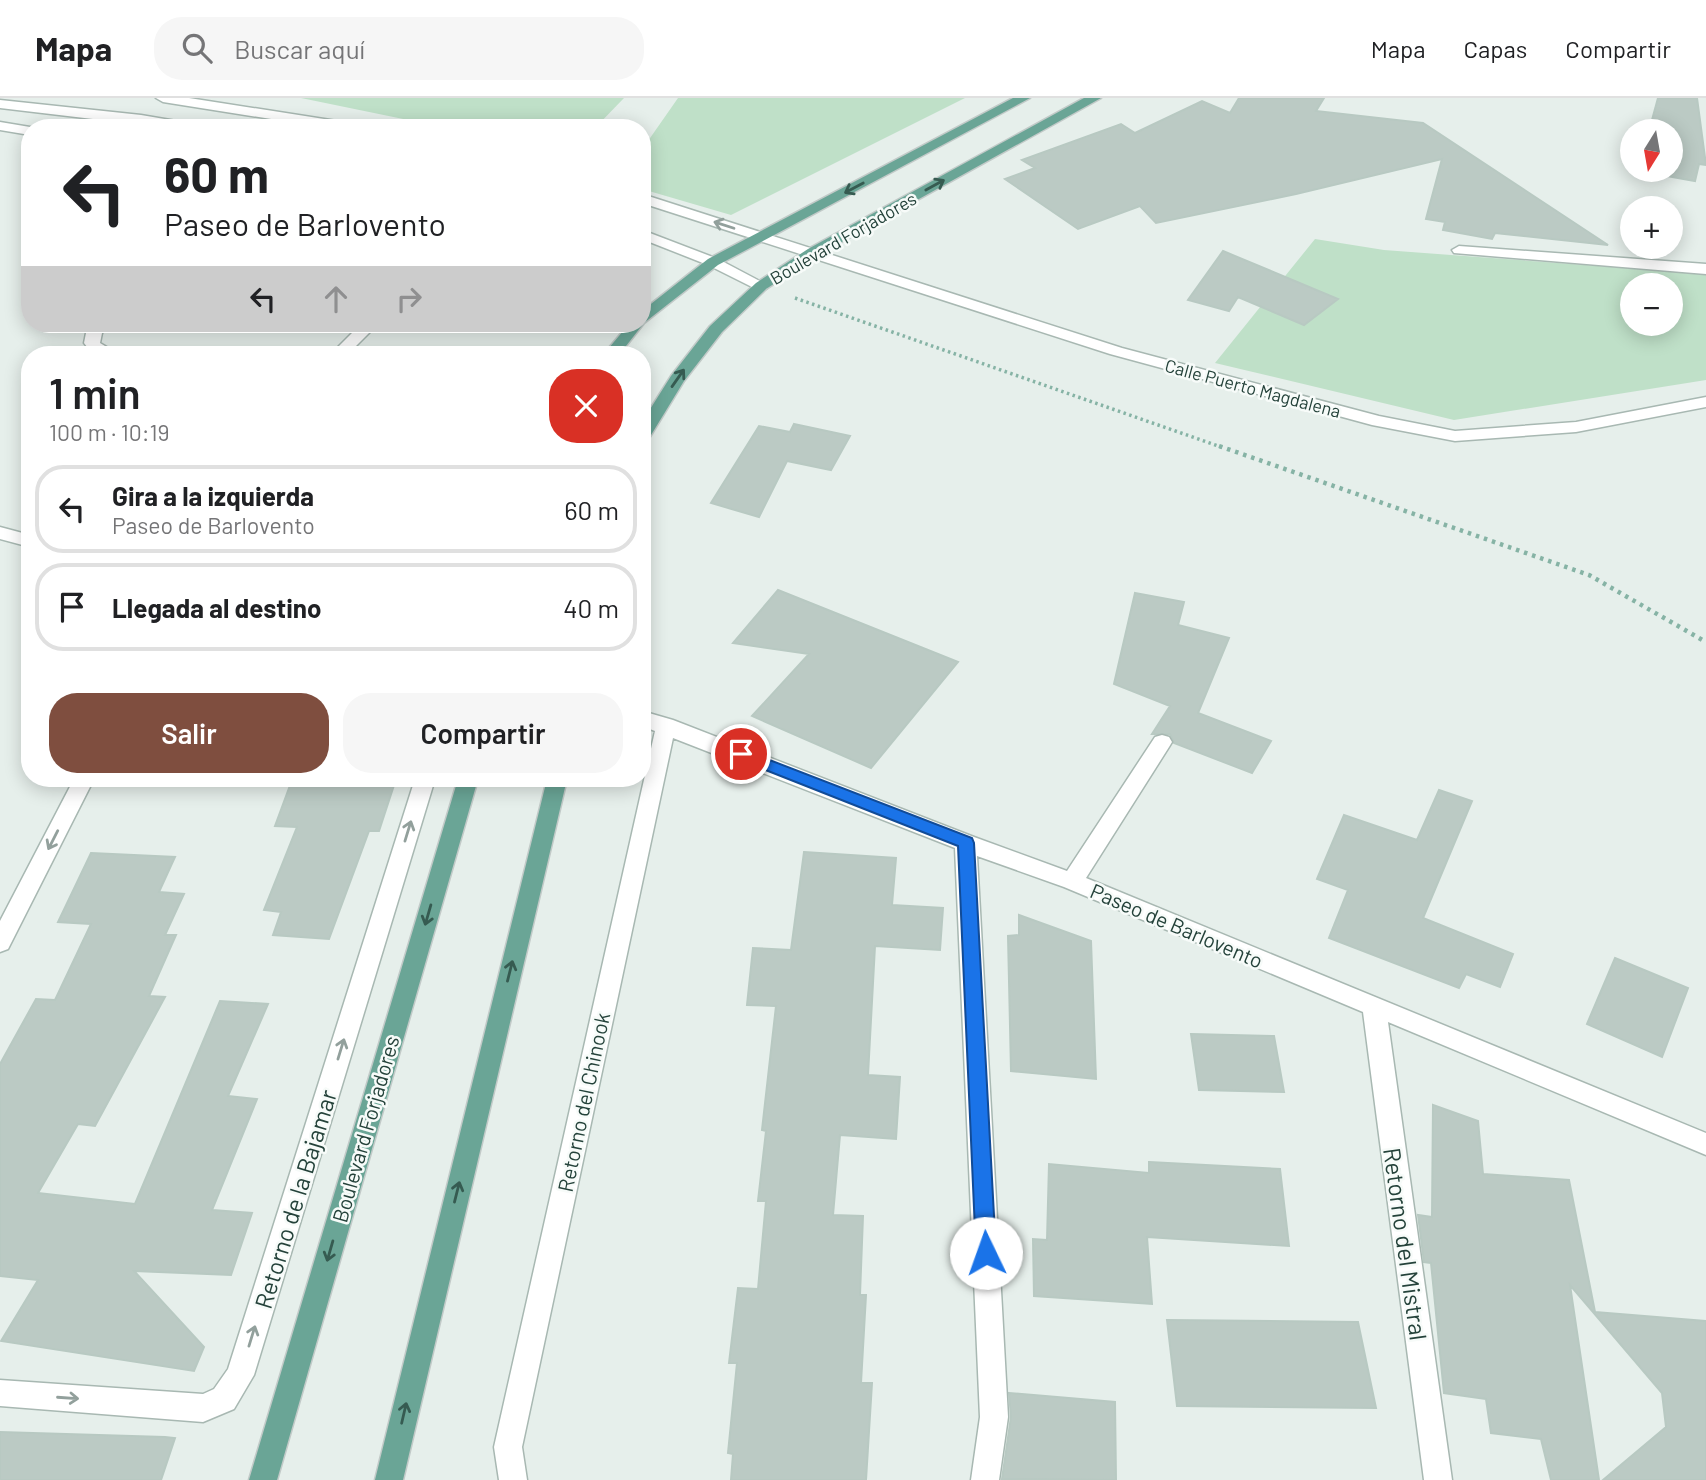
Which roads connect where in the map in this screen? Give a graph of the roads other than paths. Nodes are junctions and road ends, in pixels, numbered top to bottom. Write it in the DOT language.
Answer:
graph roads {
  1 [pos="163,98"];
  2 [pos="1023,98"];
  3 [pos="1094,98"];
  4 [pos="0,104"];
  5 [pos="141,119"];
  6 [pos="298,119"];
  7 [pos="0,126"];
  8 [pos="21,130"];
  9 [pos="651,201"];
  10 [pos="762,237"];
  11 [pos="651,238"];
  12 [pos="1459,250"];
  13 [pos="813,252"];
  14 [pos="713,262"];
  15 [pos="1706,269"];
  16 [pos="761,286"];
  17 [pos="651,312"];
  18 [pos="361,333"];
  19 [pos="347,346"];
  20 [pos="1706,402"];
  21 [pos="651,421"];
  22 [pos="0,533"];
  23 [pos="21,539"];
  24 [pos="654,721"];
  25 [pos="1162,743"];
  26 [pos="80,787"];
  27 [pos="423,787"];
  28 [pos="466,787"];
  29 [pos="555,787"];
  30 [pos="641,787"];
  31 [pos="966,843"];
  32 [pos="1072,881"];
  33 [pos="0,943"];
  34 [pos="1374,1008"];
  35 [pos="1706,1144"];
  36 [pos="0,1393"];
  37 [pos="263,1480"];
  38 [pos="389,1480"];
  39 [pos="513,1480"];
  40 [pos="985,1480"];
  41 [pos="1438,1480"];
  1 -- 6 [label="street"];
  2 -- 10 [label="main road, Boulevard Forjadores, one-way"];
  13 -- 3 [label="main road, Boulevard Forjadores, one-way"];
  4 -- 5 [label="street"];
  7 -- 8 [label="street"];
  10 -- 9 [label="street, Calle Puerto Magdalena, one-way"];
  10 -- 13 [label="street, Calle Puerto Magdalena"];
  10 -- 14 [label="main road, Boulevard Forjadores"];
  11 -- 14 [label="street"];
  12 -- 15 [label="street"];
  13 -- 16 [label="main road, Boulevard Forjadores"];
  13 -- 20 [label="street, Calle Puerto Magdalena"];
  14 -- 16 [label="street"];
  14 -- 17 [label="main road, Boulevard Forjadores"];
  21 -- 16 [label="main road, Boulevard Forjadores, one-way"];
  18 -- 19 [label="street"];
  22 -- 23 [label="street"];
  24 -- 31 [label="street, Paseo de Barlovento"];
  25 -- 32 [label="street"];
  26 -- 33 [label="street, one-way"];
  36 -- 27 [label="street, Retorno de la Bajamar, one-way"];
  28 -- 37 [label="main road, Boulevard Forjadores, one-way"];
  38 -- 29 [label="main road, one-way"];
  30 -- 39 [label="street, Retorno del Chinook"];
  31 -- 32 [label="street, Paseo de Barlovento"];
  31 -- 40 [label="street"];
  32 -- 34 [label="street, Paseo de Barlovento"];
  34 -- 35 [label="street, Paseo de Barlovento"];
  34 -- 41 [label="street, Retorno del Mistral"];
}
